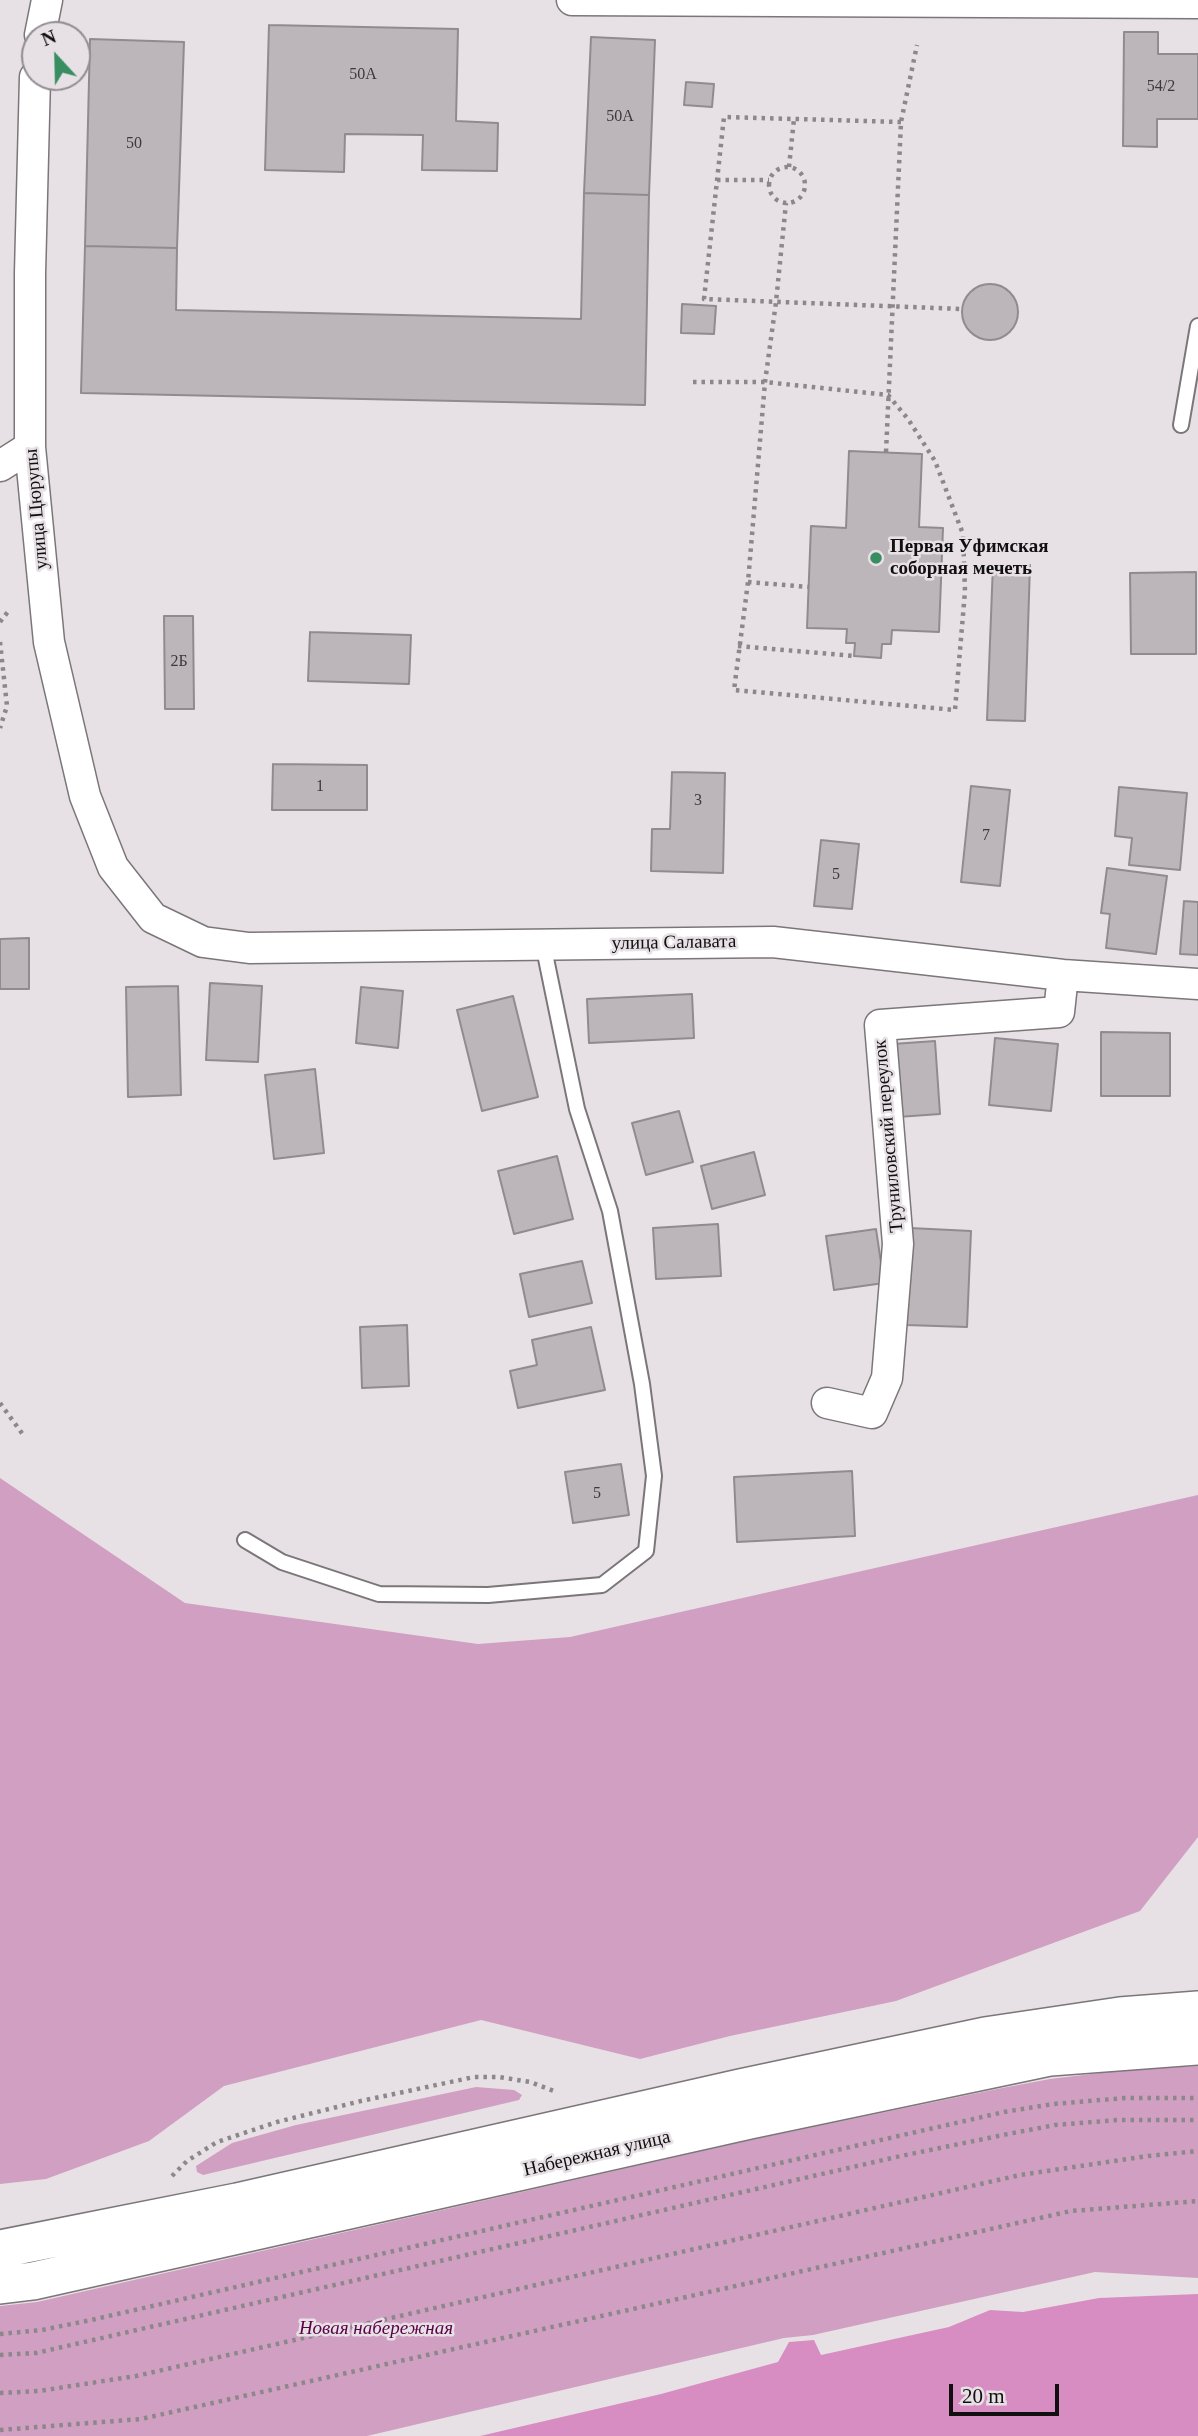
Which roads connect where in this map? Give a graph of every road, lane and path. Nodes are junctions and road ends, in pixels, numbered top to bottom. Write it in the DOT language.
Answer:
graph roads {
  1 [pos="47,0"];
  2 [pos="572,0"];
  3 [pos="1198,3"];
  4 [pos="43,21"];
  5 [pos="917,45"];
  6 [pos="35,91"];
  7 [pos="794,119"];
  8 [pos="901,122"];
  9 [pos="789,167"];
  10 [pos="717,180"];
  11 [pos="769,180"];
  12 [pos="786,203"];
  13 [pos="776,302"];
  14 [pos="892,306"];
  15 [pos="962,309"];
  16 [pos="1198,326"];
  17 [pos="692,382"];
  18 [pos="765,382"];
  19 [pos="888,395"];
  20 [pos="1181,425"];
  21 [pos="30,447"];
  22 [pos="886,452"];
  23 [pos="0,466"];
  24 [pos="748,582"];
  25 [pos="809,587"];
  26 [pos="0,642"];
  27 [pos="738,646"];
  28 [pos="854,656"];
  29 [pos="0,728"];
  30 [pos="153,918"];
  31 [pos="543,944"];
  32 [pos="1063,975"];
  33 [pos="1198,984"];
  34 [pos="0,1403"];
  35 [pos="827,1403"];
  36 [pos="24,1436"];
  37 [pos="245,1540"];
  38 [pos="1198,2010"];
  39 [pos="1198,2046"];
  40 [pos="561,2094"];
  41 [pos="1198,2098"];
  42 [pos="1198,2120"];
  43 [pos="1198,2151"];
  44 [pos="171,2177"];
  45 [pos="1197,2202"];
  46 [pos="0,2249"];
  47 [pos="0,2285"];
  48 [pos="0,2334"];
  49 [pos="0,2355"];
  50 [pos="0,2393"];
  51 [pos="0,2430"];
  1 -- 4 [label="street"];
  2 -- 3 [label="street"];
  5 -- 8 [label="path"];
  6 -- 21 [label="street, улица Цюрупы"];
  7 -- 8 [label="path"];
  7 -- 9 [label="path"];
  7 -- 10 [label="path"];
  8 -- 14 [label="path"];
  9 -- 11 [label="path"];
  9 -- 12 [label="path"];
  10 -- 11 [label="path"];
  10 -- 13 [label="path"];
  11 -- 12 [label="path"];
  12 -- 13 [label="path"];
  13 -- 14 [label="path"];
  13 -- 18 [label="path"];
  14 -- 15 [label="path"];
  14 -- 19 [label="path"];
  16 -- 20 [label="lane"];
  17 -- 18 [label="path"];
  18 -- 19 [label="path"];
  18 -- 24 [label="path"];
  19 -- 22 [label="path"];
  19 -- 27 [label="path"];
  21 -- 23 [label="street"];
  21 -- 30 [label="street, улица Цюрупы"];
  24 -- 25 [label="path"];
  24 -- 27 [label="path"];
  26 -- 29 [label="path"];
  27 -- 28 [label="path"];
  30 -- 31 [label="street, улица Салавата"];
  31 -- 32 [label="street, улица Салавата"];
  31 -- 37 [label="lane"];
  32 -- 33 [label="street, улица Салавата"];
  32 -- 35 [label="street, Труниловский переулок"];
  34 -- 36 [label="path"];
  38 -- 46 [label="street, Набережная улица"];
  39 -- 47 [label="street, Набережная улица"];
  40 -- 44 [label="path"];
  41 -- 48 [label="path"];
  42 -- 49 [label="path"];
  43 -- 50 [label="path"];
  45 -- 51 [label="path"];
}
